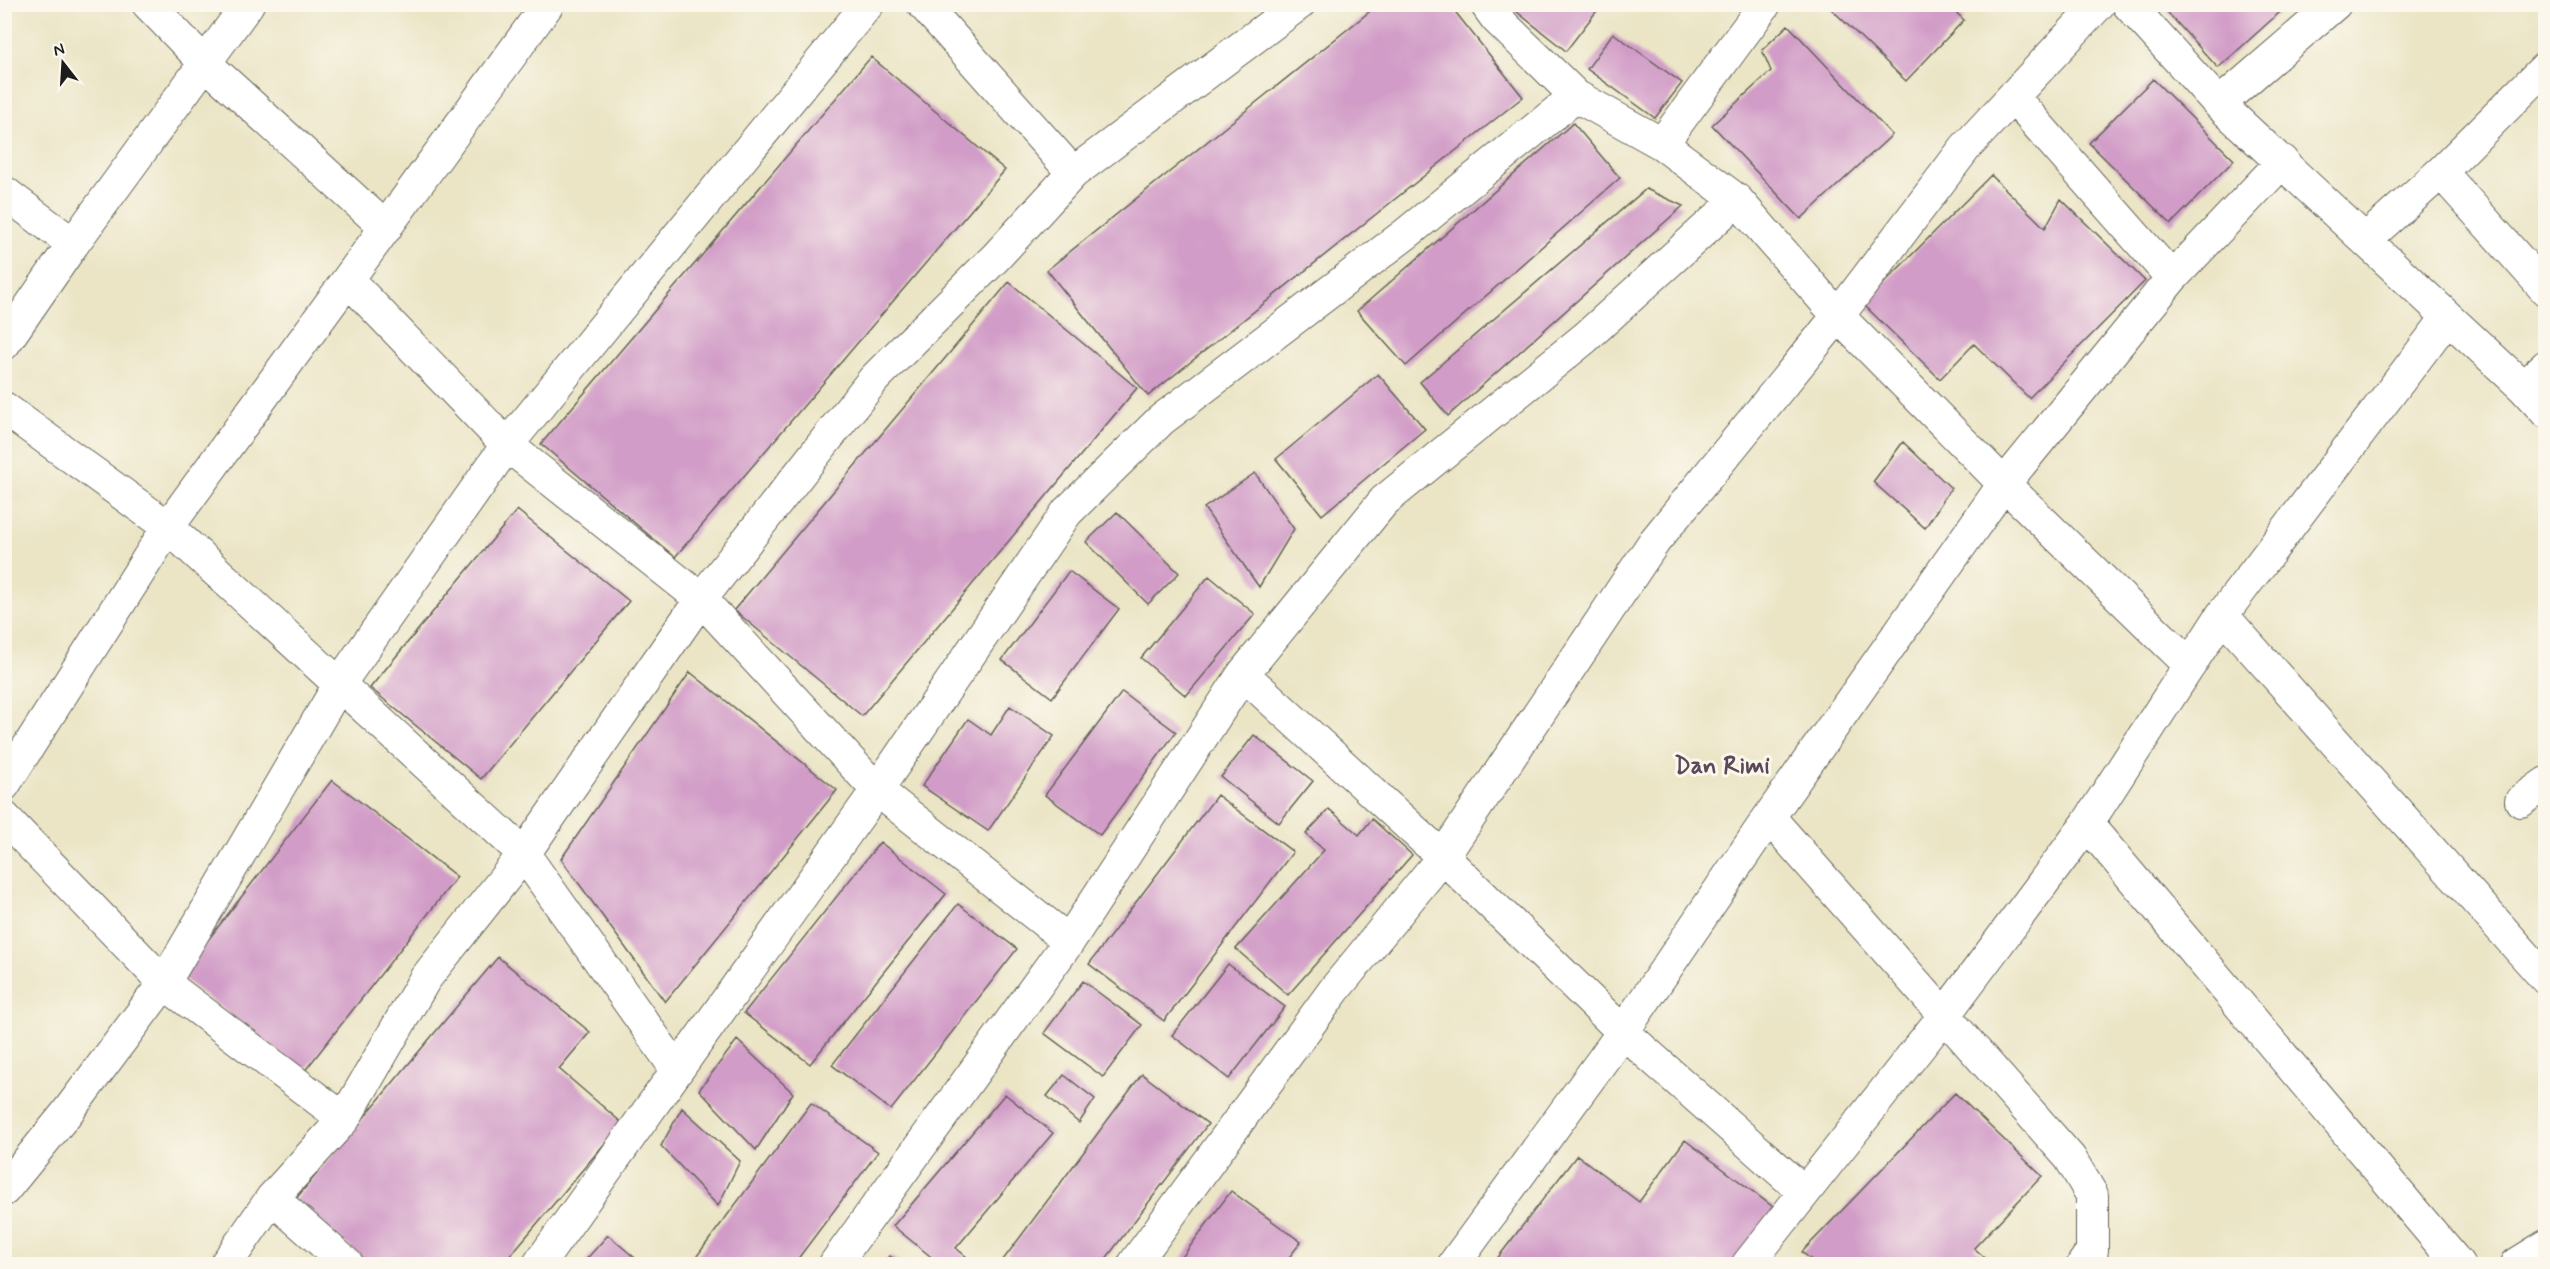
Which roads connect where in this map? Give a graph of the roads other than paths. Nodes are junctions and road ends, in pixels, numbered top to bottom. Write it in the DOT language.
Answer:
graph roads {
  1 [pos="148,4"];
  2 [pos="248,4"];
  3 [pos="868,4"];
  4 [pos="923,4"];
  5 [pos="1299,4"];
  6 [pos="1486,4"];
  7 [pos="1765,4"];
  8 [pos="2099,4"];
  9 [pos="2128,4"];
  10 [pos="2335,4"];
  11 [pos="534,10"];
  12 [pos="205,63"];
  13 [pos="2546,67"];
  14 [pos="1576,96"];
  15 [pos="2013,97"];
  16 [pos="2219,104"];
  17 [pos="1662,144"];
  18 [pos="2283,161"];
  19 [pos="2441,172"];
  20 [pos="1073,173"];
  21 [pos="4,192"];
  22 [pos="1737,200"];
  23 [pos="386,228"];
  24 [pos="2365,240"];
  25 [pos="73,244"];
  26 [pos="2172,279"];
  27 [pos="348,280"];
  28 [pos="2546,290"];
  29 [pos="1838,316"];
  30 [pos="2446,318"];
  31 [pos="4,344"];
  32 [pos="2546,366"];
  33 [pos="2523,387"];
  34 [pos="4,408"];
  35 [pos="2546,412"];
  36 [pos="507,445"];
  37 [pos="2004,484"];
  38 [pos="168,526"];
  39 [pos="701,599"];
  40 [pos="2222,615"];
  41 [pos="2190,665"];
  42 [pos="1243,674"];
  43 [pos="340,683"];
  44 [pos="2546,783"];
  45 [pos="4,785"];
  46 [pos="877,790"];
  47 [pos="2521,801"];
  48 [pos="4,817"];
  49 [pos="1769,817"];
  50 [pos="2087,824"];
  51 [pos="524,854"];
  52 [pos="1443,857"];
  53 [pos="1069,941"];
  54 [pos="2546,979"];
  55 [pos="164,982"];
  56 [pos="1943,1017"];
  57 [pos="1623,1032"];
  58 [pos="677,1070"];
  59 [pos="344,1119"];
  60 [pos="4,1190"];
  61 [pos="1803,1191"];
  62 [pos="272,1198"];
  63 [pos="2546,1246"];
  64 [pos="226,1264"];
  65 [pos="347,1264"];
  66 [pos="539,1264"];
  67 [pos="835,1264"];
  68 [pos="1134,1264"];
  69 [pos="1454,1264"];
  70 [pos="1748,1264"];
  71 [pos="2083,1264"];
  72 [pos="2458,1264"];
  73 [pos="2517,1264"];
  1 -- 12 [label="street"];
  2 -- 12 [label="street"];
  3 -- 36 [label="street"];
  4 -- 20 [label="street"];
  5 -- 20 [label="street"];
  6 -- 14 [label="street"];
  7 -- 17 [label="street"];
  8 -- 15 [label="street"];
  9 -- 16 [label="street"];
  10 -- 16 [label="street"];
  11 -- 23 [label="street"];
  12 -- 23 [label="street"];
  12 -- 25 [label="street"];
  13 -- 19 [label="street"];
  14 -- 17 [label="street"];
  14 -- 46 [label="street"];
  15 -- 26 [label="street"];
  15 -- 29 [label="street"];
  16 -- 18 [label="street"];
  17 -- 22 [label="street"];
  18 -- 24 [label="street"];
  18 -- 26 [label="street"];
  19 -- 24 [label="street"];
  19 -- 28 [label="street"];
  20 -- 39 [label="street"];
  21 -- 25 [label="street"];
  22 -- 29 [label="street"];
  22 -- 42 [label="street"];
  23 -- 27 [label="street"];
  24 -- 30 [label="street"];
  25 -- 31 [label="street"];
  26 -- 37 [label="street"];
  27 -- 36 [label="street"];
  27 -- 38 [label="street"];
  29 -- 37 [label="street"];
  29 -- 52 [label="street"];
  30 -- 33 [label="street"];
  30 -- 40 [label="street"];
  32 -- 33 [label="street"];
  33 -- 35 [label="street"];
  34 -- 38 [label="street"];
  36 -- 39 [label="street"];
  36 -- 43 [label="street"];
  37 -- 41 [label="street"];
  37 -- 49 [label="street"];
  38 -- 43 [label="street"];
  38 -- 45 [label="street"];
  39 -- 46 [label="street"];
  39 -- 51 [label="street"];
  40 -- 41 [label="street"];
  40 -- 54 [label="street"];
  41 -- 50 [label="street"];
  42 -- 52 [label="street"];
  42 -- 53 [label="street"];
  43 -- 51 [label="street"];
  43 -- 55 [label="street"];
  44 -- 47 [label="street"];
  46 -- 53 [label="street"];
  46 -- 58 [label="street"];
  48 -- 55 [label="street"];
  49 -- 56 [label="street"];
  49 -- 57 [label="street"];
  50 -- 56 [label="street"];
  50 -- 72 [label="street"];
  51 -- 58 [label="street"];
  51 -- 59 [label="street"];
  52 -- 57 [label="street"];
  52 -- 68 [label="street"];
  53 -- 67 [label="street"];
  55 -- 59 [label="street"];
  55 -- 60 [label="street"];
  56 -- 61 [label="street"];
  56 -- 71 [label="street"];
  57 -- 61 [label="street"];
  57 -- 69 [label="street"];
  58 -- 66 [label="street"];
  59 -- 62 [label="street"];
  61 -- 70 [label="street"];
  62 -- 64 [label="street"];
  62 -- 65 [label="street"];
  63 -- 73 [label="street"];
}
